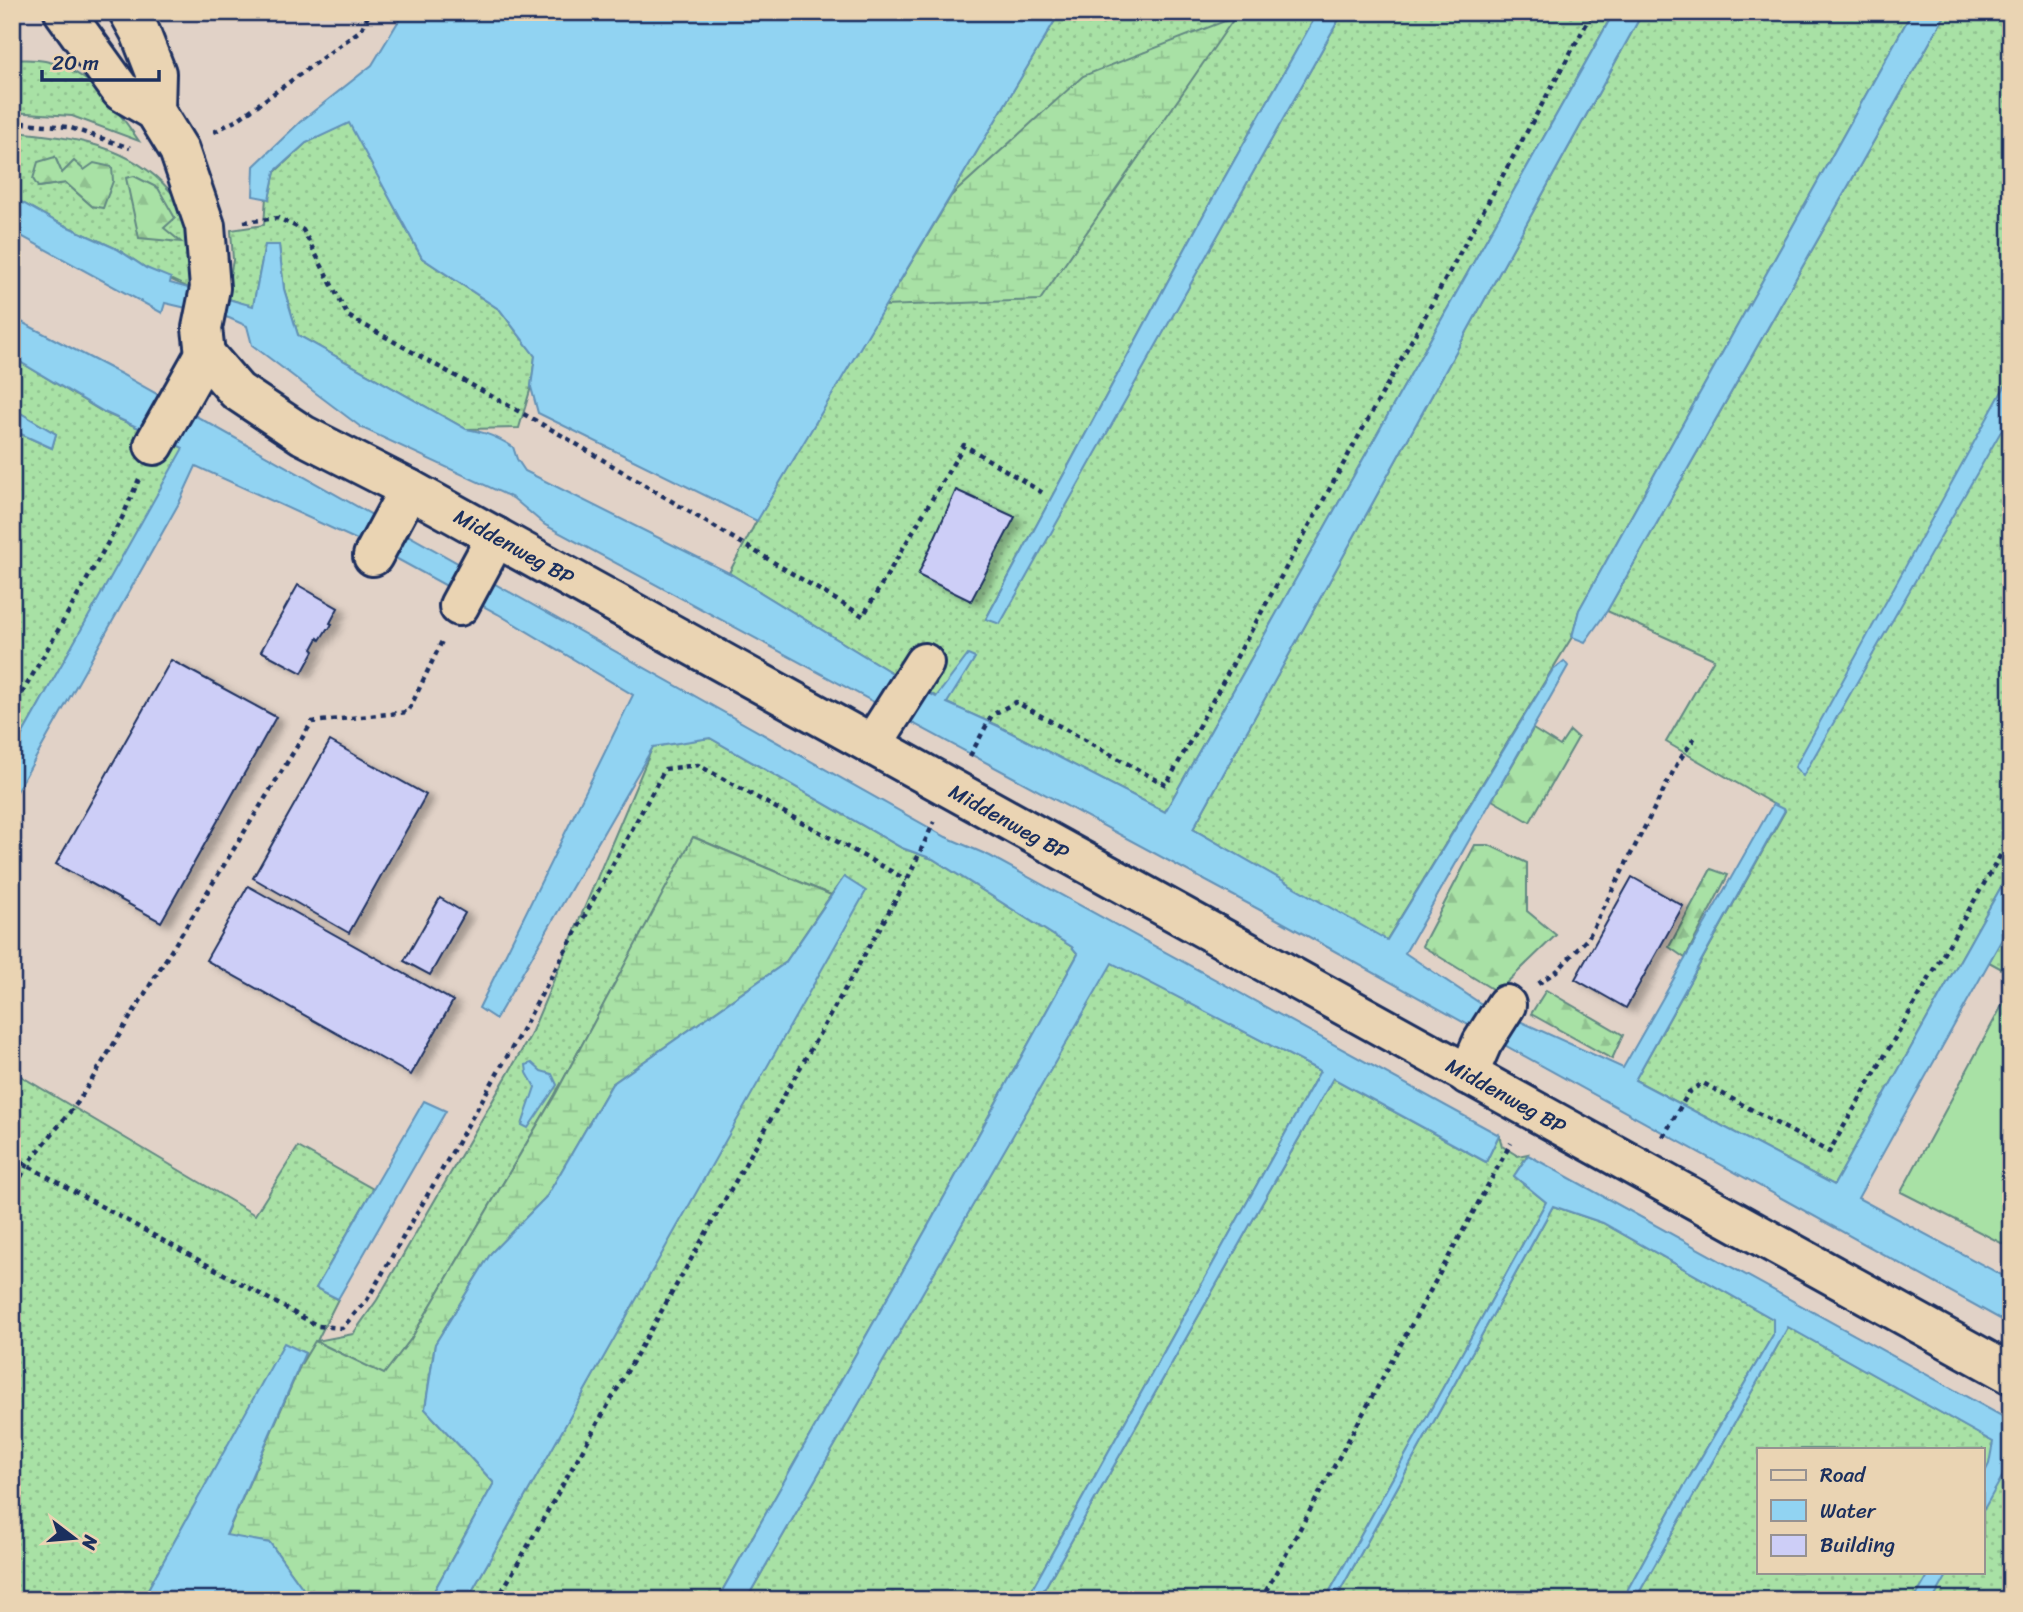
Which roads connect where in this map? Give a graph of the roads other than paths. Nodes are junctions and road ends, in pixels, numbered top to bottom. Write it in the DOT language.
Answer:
graph roads {
  1 [pos="64,12"];
  2 [pos="129,12"];
  3 [pos="155,111"];
  4 [pos="203,340"];
  5 [pos="154,445"];
  6 [pos="401,504"];
  7 [pos="488,550"];
  8 [pos="373,556"];
  9 [pos="459,606"];
  10 [pos="921,668"];
  11 [pos="880,732"];
  12 [pos="1506,1005"];
  13 [pos="1475,1059"];
  14 [pos="2011,1374"];
  1 -- 3 [label="street"];
  2 -- 3 [label="street"];
  3 -- 4 [label="street"];
  4 -- 5 [label="street"];
  4 -- 6 [label="street, Middenweg BP"];
  6 -- 7 [label="street, Middenweg BP"];
  6 -- 8 [label="street"];
  7 -- 9 [label="street"];
  7 -- 11 [label="street, Middenweg BP"];
  10 -- 11 [label="street"];
  11 -- 13 [label="street, Middenweg BP"];
  12 -- 13 [label="street"];
  13 -- 14 [label="street, Middenweg BP"];
}
